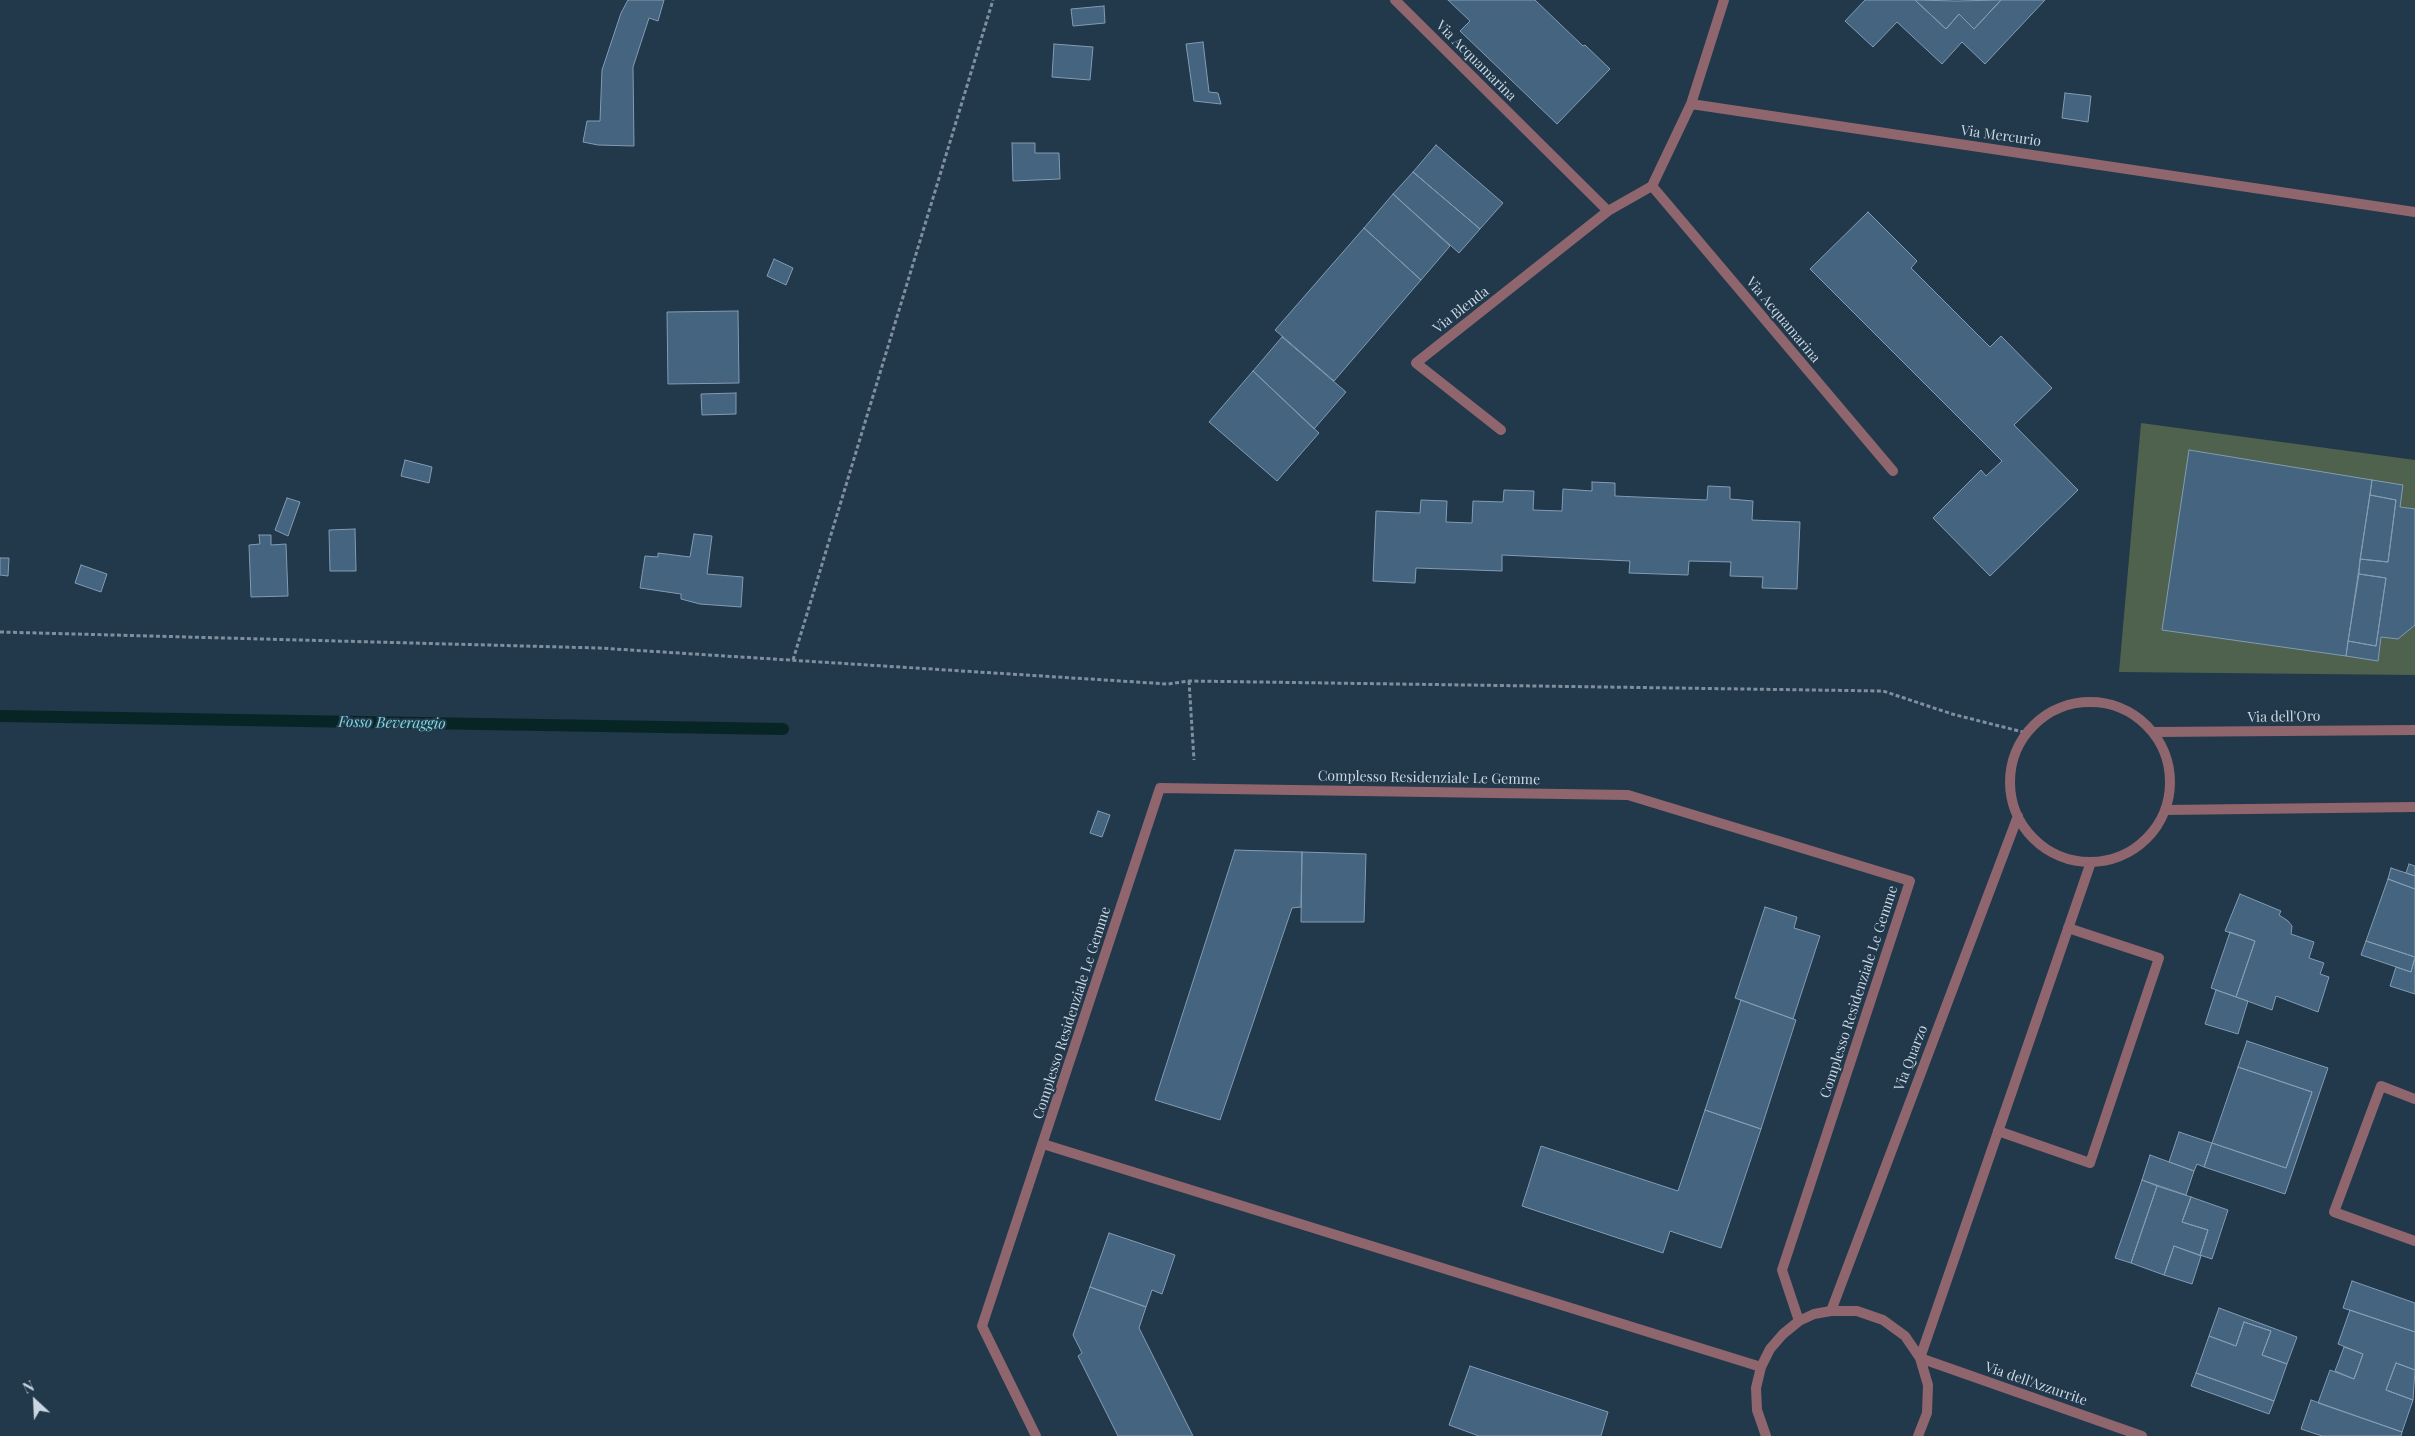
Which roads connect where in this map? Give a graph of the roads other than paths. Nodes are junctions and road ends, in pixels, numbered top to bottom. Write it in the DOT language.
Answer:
graph roads {
  1 [pos="1395,0"];
  2 [pos="1724,0"];
  3 [pos="1691,104"];
  4 [pos="1652,186"];
  5 [pos="1608,211"];
  6 [pos="2415,212"];
  7 [pos="1500,430"];
  8 [pos="1893,471"];
  9 [pos="2415,730"];
  10 [pos="2154,732"];
  11 [pos="2415,807"];
  12 [pos="2166,810"];
  13 [pos="2018,816"];
  14 [pos="2091,862"];
  15 [pos="2068,928"];
  16 [pos="2415,1099"];
  17 [pos="1998,1131"];
  18 [pos="1043,1144"];
  19 [pos="2415,1241"];
  20 [pos="1831,1311"];
  21 [pos="1799,1321"];
  22 [pos="1920,1358"];
  23 [pos="1761,1367"];
  24 [pos="1763,1434"];
  25 [pos="1036,1436"];
  26 [pos="1918,1436"];
  27 [pos="2142,1436"];
  1 -- 5 [label="street, Via Acquamarina"];
  2 -- 3 [label="street"];
  3 -- 4 [label="street"];
  3 -- 6 [label="street, Via Mercurio"];
  4 -- 5 [label="street"];
  4 -- 8 [label="street, Via Acquamarina"];
  5 -- 7 [label="street, Via Blenda"];
  9 -- 10 [label="street, Via dell'Oro"];
  10 -- 12 [label="street"];
  10 -- 13 [label="street"];
  11 -- 12 [label="street"];
  12 -- 14 [label="street"];
  13 -- 14 [label="street"];
  13 -- 20 [label="street, Via Quarzo"];
  14 -- 15 [label="street"];
  15 -- 17 [label="street"];
  15 -- 17 [label="street"];
  16 -- 19 [label="street"];
  17 -- 22 [label="street"];
  18 -- 21 [label="street, Complesso Residenziale Le Gemme"];
  18 -- 23 [label="street"];
  18 -- 25 [label="street, Complesso Residenziale Le Gemme"];
  20 -- 21 [label="street"];
  20 -- 22 [label="street"];
  21 -- 23 [label="street"];
  22 -- 26 [label="street"];
  22 -- 27 [label="street, Via dell'Azzurrite"];
  23 -- 24 [label="street"];
}
